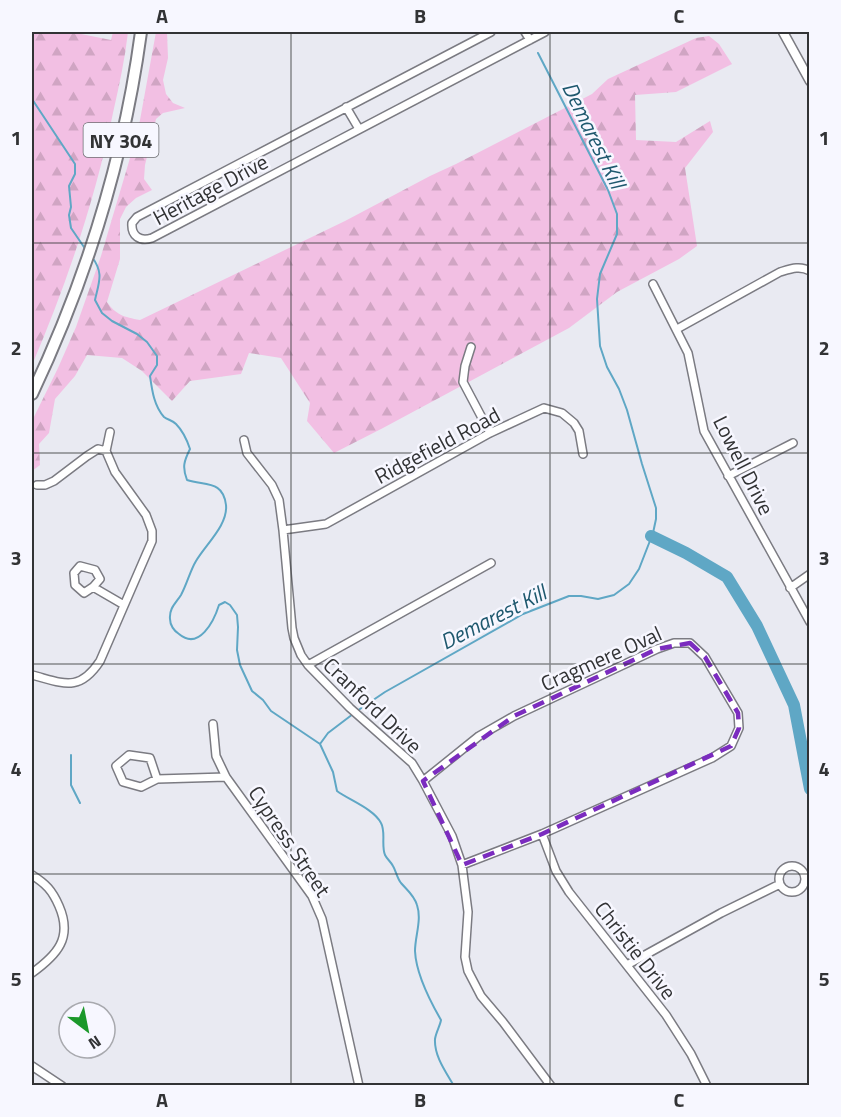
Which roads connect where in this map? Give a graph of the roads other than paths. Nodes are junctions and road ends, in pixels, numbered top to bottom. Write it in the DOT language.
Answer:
graph roads {
  1 [pos="141,32"];
  2 [pos="491,32"];
  3 [pos="525,32"];
  4 [pos="546,32"];
  5 [pos="783,32"];
  6 [pos="530,40"];
  7 [pos="810,81"];
  8 [pos="346,107"];
  9 [pos="359,129"];
  10 [pos="810,271"];
  11 [pos="653,284"];
  12 [pos="677,329"];
  13 [pos="471,348"];
  14 [pos="32,394"];
  15 [pos="110,432"];
  16 [pos="490,433"];
  17 [pos="244,440"];
  18 [pos="793,444"];
  19 [pos="106,451"];
  20 [pos="583,454"];
  21 [pos="728,476"];
  22 [pos="37,485"];
  23 [pos="283,530"];
  24 [pos="491,563"];
  25 [pos="810,574"];
  26 [pos="93,587"];
  27 [pos="790,588"];
  28 [pos="124,605"];
  29 [pos="810,622"];
  30 [pos="308,665"];
  31 [pos="32,675"];
  32 [pos="213,724"];
  33 [pos="226,777"];
  34 [pos="157,780"];
  35 [pos="423,781"];
  36 [pos="542,834"];
  37 [pos="462,865"];
  38 [pos="32,875"];
  39 [pos="780,884"];
  40 [pos="627,965"];
  41 [pos="32,973"];
  42 [pos="32,1066"];
  43 [pos="62,1086"];
  44 [pos="359,1086"];
  45 [pos="551,1086"];
  46 [pos="707,1086"];
  1 -- 14 [label="main road, NY 304"];
  2 -- 8 [label="street, Heritage Drive"];
  3 -- 6 [label="street"];
  4 -- 6 [label="street, Heritage Drive"];
  5 -- 7 [label="street"];
  6 -- 9 [label="street, Heritage Drive"];
  8 -- 9 [label="street"];
  8 -- 9 [label="street, Heritage Drive"];
  10 -- 12 [label="street"];
  11 -- 12 [label="street, Lowell Drive"];
  12 -- 21 [label="street, Lowell Drive"];
  13 -- 16 [label="street"];
  15 -- 19 [label="street"];
  16 -- 20 [label="street, Ridgefield Road"];
  16 -- 23 [label="street, Ridgefield Road"];
  17 -- 23 [label="street, Cranford Drive"];
  18 -- 21 [label="street"];
  19 -- 22 [label="street"];
  19 -- 28 [label="street"];
  21 -- 27 [label="street, Lowell Drive"];
  23 -- 30 [label="street, Cranford Drive"];
  24 -- 30 [label="street"];
  25 -- 27 [label="street"];
  26 -- 28 [label="street"];
  27 -- 29 [label="street, Lowell Drive"];
  28 -- 31 [label="street"];
  30 -- 35 [label="street, Cranford Drive"];
  32 -- 33 [label="street, Cypress Street"];
  33 -- 34 [label="street"];
  33 -- 44 [label="street, Cypress Street"];
  34 -- 34 [label="street"];
  35 -- 36 [label="street, Cragmere Oval"];
  35 -- 37 [label="street, Cranford Drive"];
  36 -- 37 [label="street, Cragmere Oval"];
  36 -- 40 [label="street, Christie Drive"];
  37 -- 45 [label="street, Cranford Drive"];
  38 -- 41 [label="street"];
  39 -- 40 [label="street"];
  40 -- 46 [label="street, Christie Drive"];
  42 -- 43 [label="street"];
}
